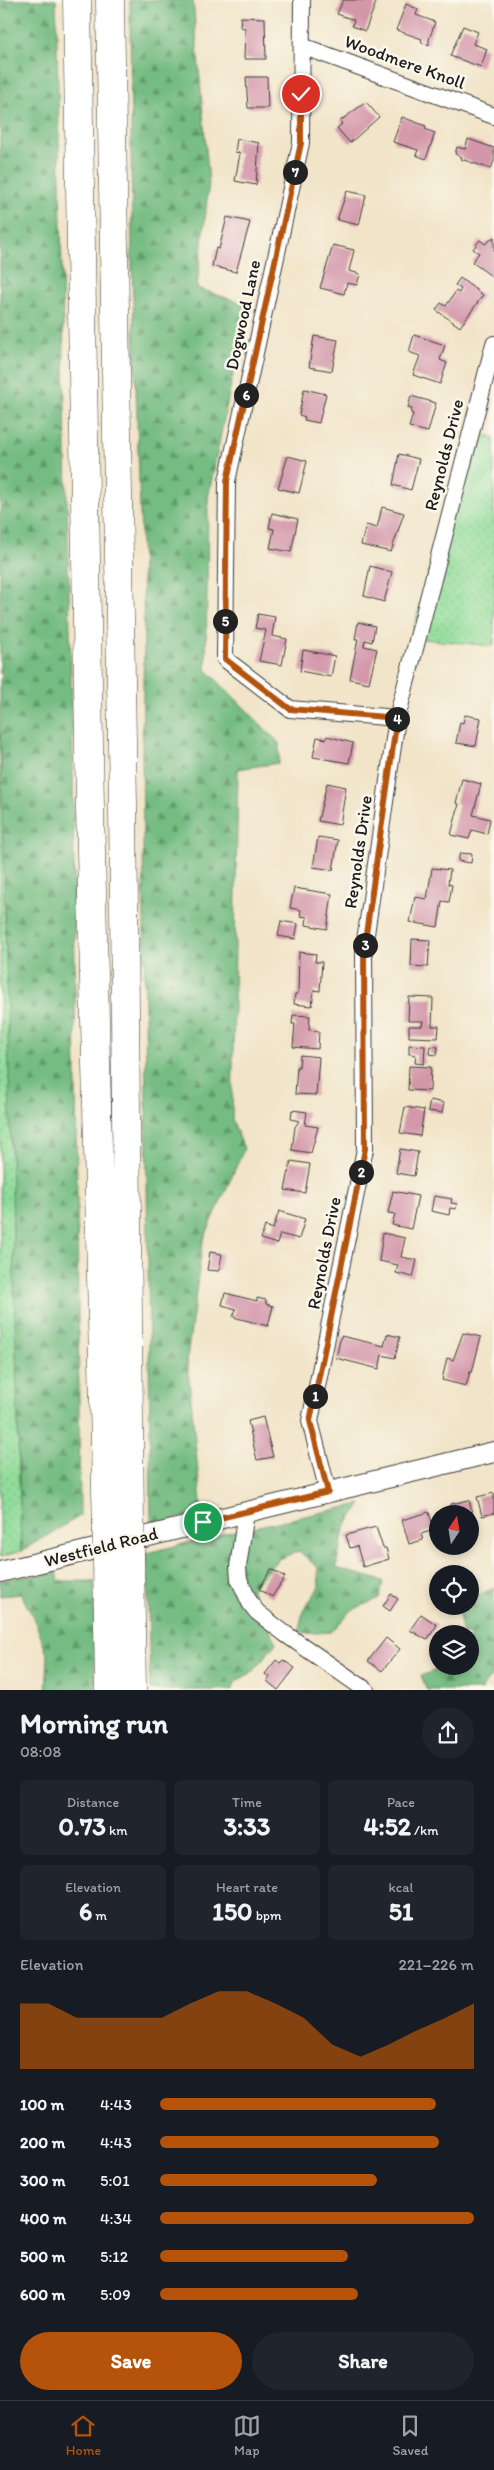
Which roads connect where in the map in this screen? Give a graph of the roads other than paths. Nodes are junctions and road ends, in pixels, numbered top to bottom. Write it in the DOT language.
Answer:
graph roads {
  1 [pos="77,0"];
  2 [pos="110,0"];
  3 [pos="302,0"];
  4 [pos="302,46"];
  5 [pos="494,116"];
  6 [pos="494,344"];
  7 [pos="397,718"];
  8 [pos="494,1452"];
  9 [pos="328,1492"];
  10 [pos="246,1512"];
  11 [pos="118,1528"];
  12 [pos="119,1558"];
  13 [pos="0,1572"];
  14 [pos="109,1690"];
  15 [pos="132,1690"];
  16 [pos="366,1690"];
  1 -- 11 [label="highway"];
  2 -- 11 [label="highway"];
  3 -- 4 [label="street, Dogwood Lane"];
  4 -- 5 [label="street, Woodmere Knoll"];
  4 -- 7 [label="street, Dogwood Lane"];
  6 -- 7 [label="street, Reynolds Drive"];
  7 -- 9 [label="street, Reynolds Drive"];
  8 -- 9 [label="street, Westfield Road"];
  9 -- 10 [label="street, Westfield Road"];
  10 -- 13 [label="street, Westfield Road"];
  10 -- 16 [label="street"];
  11 -- 12 [label="highway, bridge"];
  12 -- 14 [label="highway"];
  12 -- 15 [label="highway"];
}
